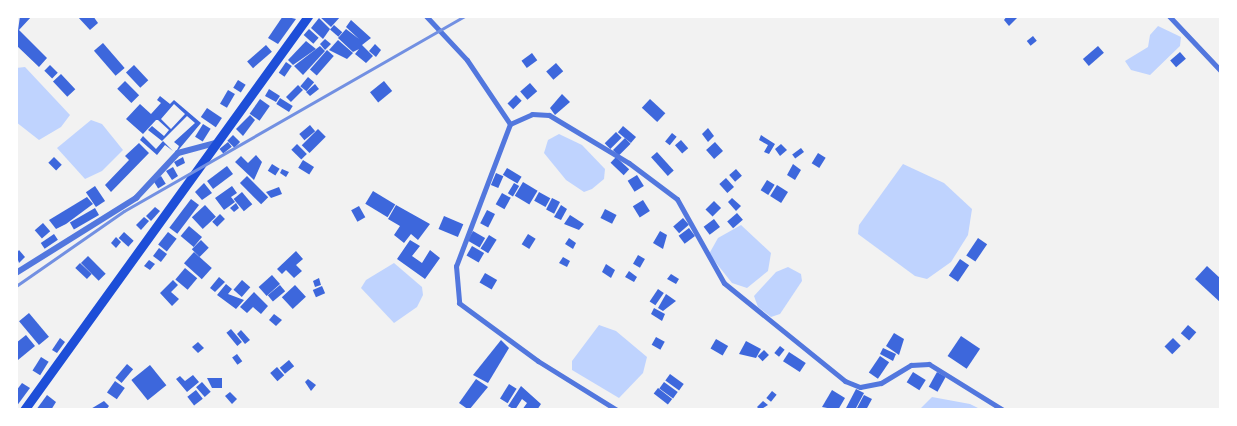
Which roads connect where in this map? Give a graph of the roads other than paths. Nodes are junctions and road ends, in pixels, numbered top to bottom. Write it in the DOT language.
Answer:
graph roads {
  1 [pos="308,16"];
  2 [pos="426,16"];
  3 [pos="1169,16"];
  4 [pos="1221,71"];
  5 [pos="510,124"];
  6 [pos="215,142"];
  7 [pos="16,272"];
  8 [pos="24,410"];
  9 [pos="617,410"];
  10 [pos="1002,410"];
  1 -- 6 [label="highway"];
  2 -- 5 [label="street"];
  3 -- 4 [label="street"];
  5 -- 9 [label="street"];
  5 -- 10 [label="street"];
  6 -- 7 [label="street"];
  6 -- 8 [label="highway"];
}
